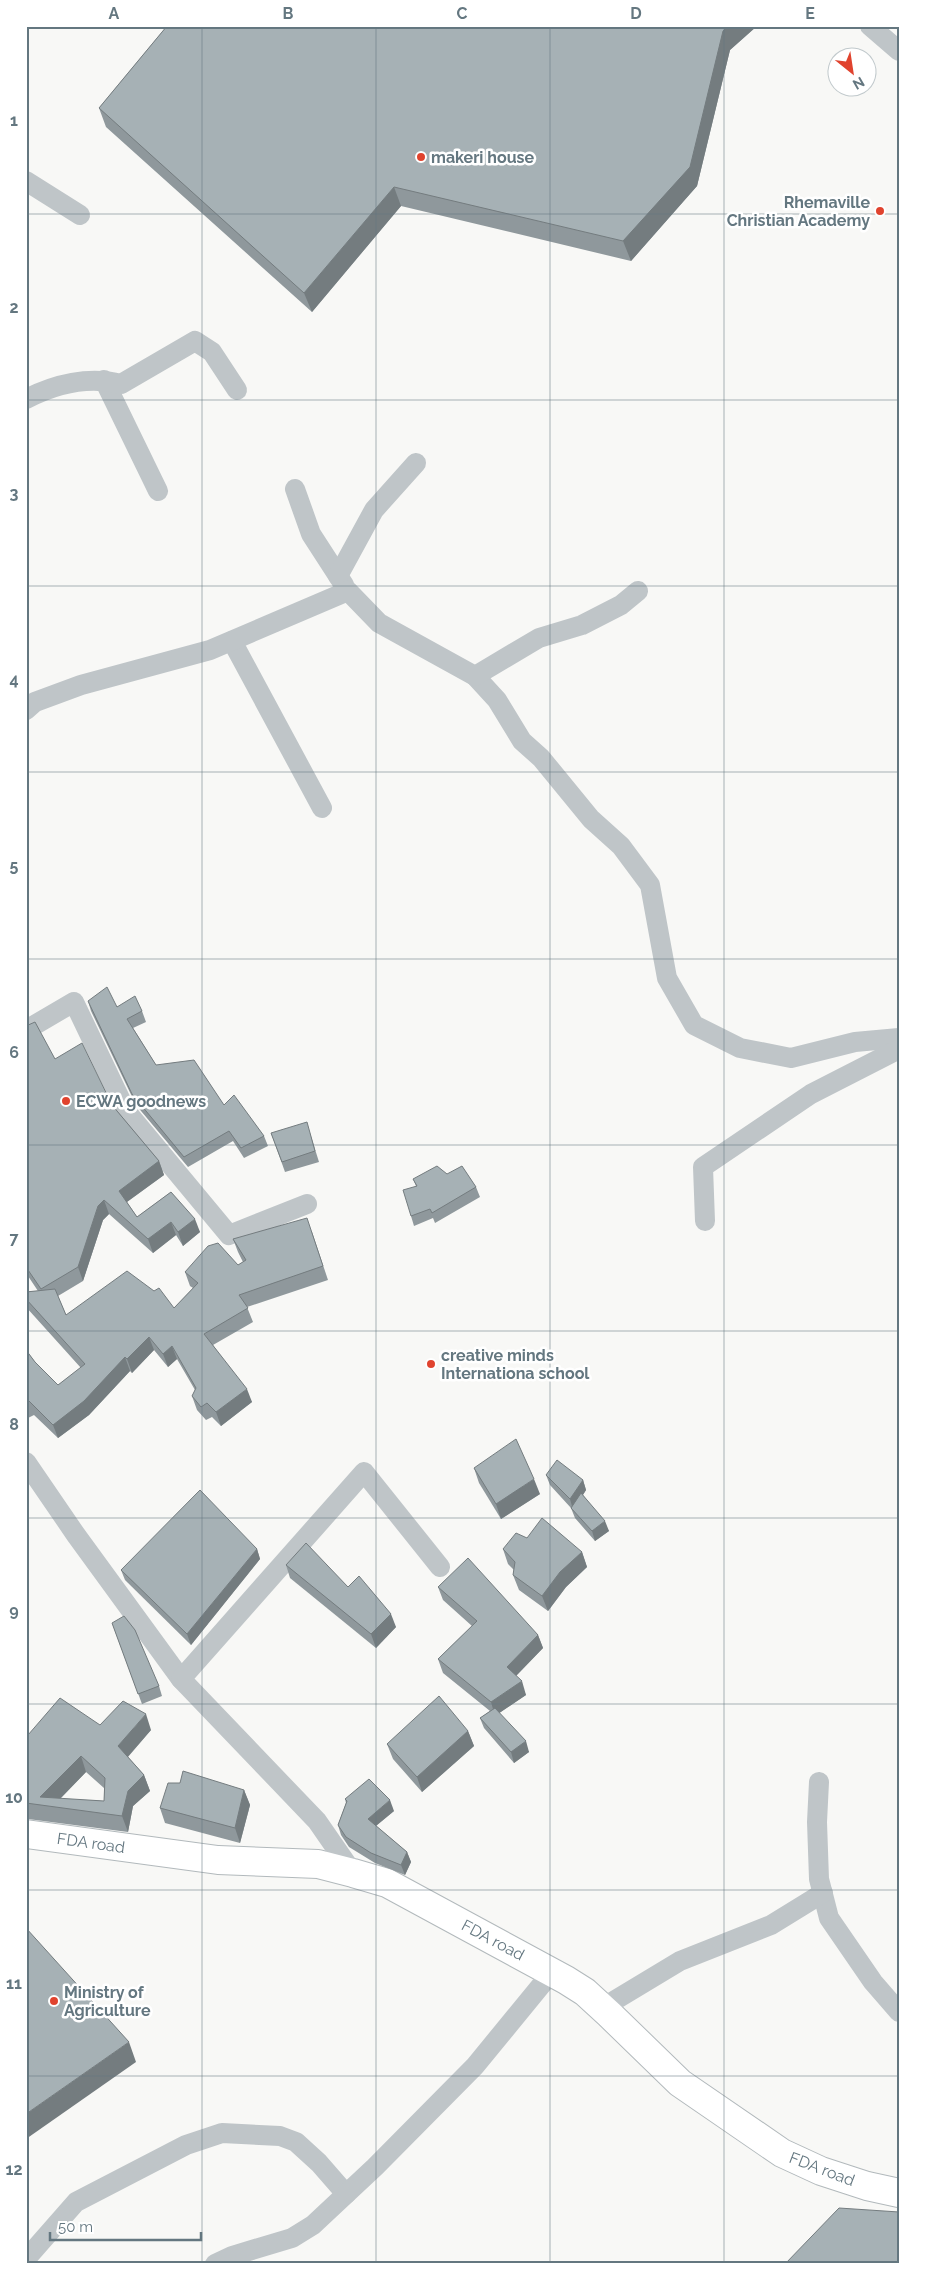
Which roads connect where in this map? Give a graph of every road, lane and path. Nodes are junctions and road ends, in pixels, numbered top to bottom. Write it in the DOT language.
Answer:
graph roads {
  1 [pos="870,26"];
  2 [pos="899,51"];
  3 [pos="26,181"];
  4 [pos="80,215"];
  5 [pos="104,380"];
  6 [pos="237,390"];
  7 [pos="26,399"];
  8 [pos="416,463"];
  9 [pos="295,489"];
  10 [pos="158,491"];
  11 [pos="343,584"];
  12 [pos="638,592"];
  13 [pos="232,641"];
  14 [pos="475,676"];
  15 [pos="26,710"];
  16 [pos="322,808"];
  17 [pos="26,1030"];
  18 [pos="899,1038"];
  19 [pos="899,1049"];
  20 [pos="307,1204"];
  21 [pos="705,1221"];
  22 [pos="26,1462"];
  23 [pos="440,1567"];
  24 [pos="182,1679"];
  25 [pos="819,1782"];
  26 [pos="26,1834"];
  27 [pos="353,1872"];
  28 [pos="823,1893"];
  29 [pos="552,1972"];
  30 [pos="602,2008"];
  31 [pos="899,2012"];
  32 [pos="899,2193"];
  33 [pos="346,2194"];
  34 [pos="26,2259"];
  35 [pos="215,2264"];
  1 -- 2 [label="street"];
  3 -- 4 [label="street"];
  5 -- 6 [label="street"];
  5 -- 7 [label="street"];
  5 -- 10 [label="street"];
  8 -- 11 [label="street"];
  9 -- 11 [label="street"];
  11 -- 13 [label="street"];
  11 -- 14 [label="street"];
  12 -- 14 [label="street"];
  13 -- 15 [label="street"];
  13 -- 16 [label="street"];
  14 -- 18 [label="street"];
  17 -- 20 [label="street"];
  19 -- 21 [label="street"];
  22 -- 24 [label="street"];
  23 -- 24 [label="street"];
  24 -- 27 [label="street"];
  25 -- 28 [label="street"];
  26 -- 27 [label="street, FDA road"];
  27 -- 29 [label="street, FDA road"];
  28 -- 30 [label="street"];
  28 -- 31 [label="street"];
  29 -- 30 [label="street, FDA road"];
  29 -- 33 [label="street"];
  30 -- 32 [label="street, FDA road"];
  33 -- 34 [label="street"];
  33 -- 35 [label="street"];
}
